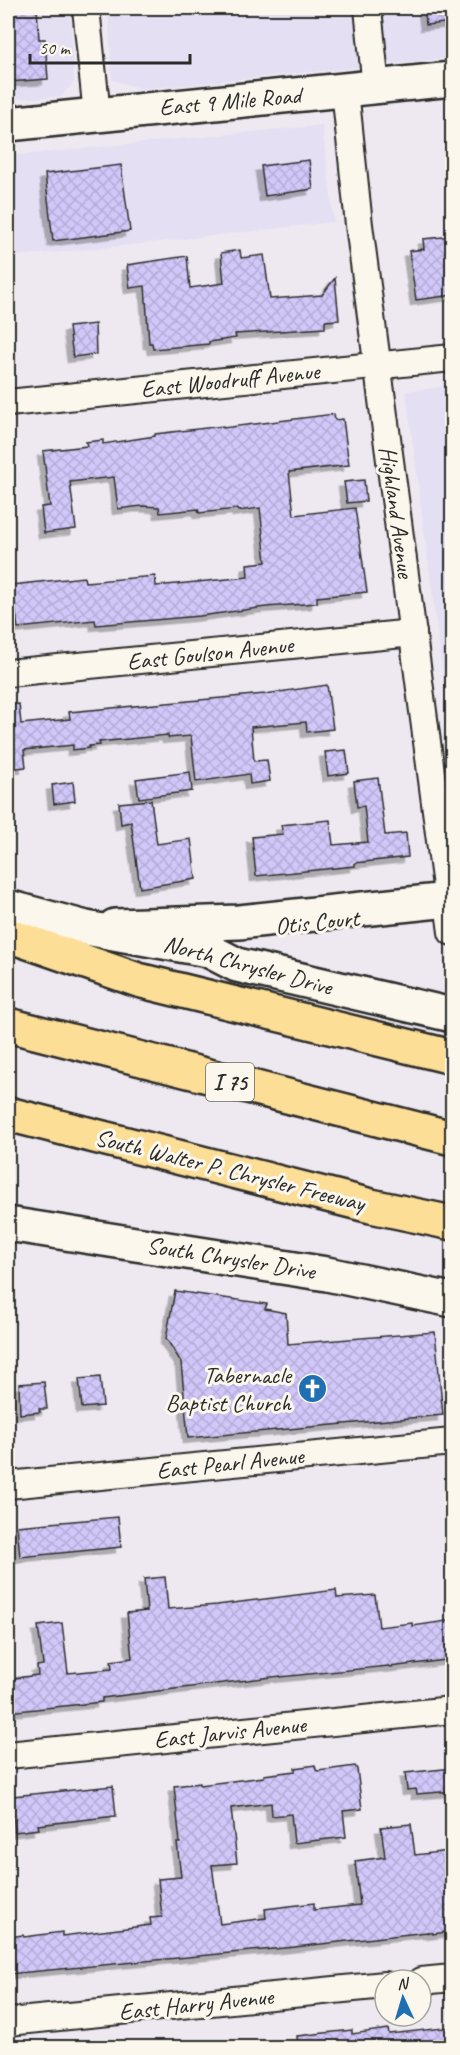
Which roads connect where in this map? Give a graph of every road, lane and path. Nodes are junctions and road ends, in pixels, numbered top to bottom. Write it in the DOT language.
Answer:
graph roads {
  1 [pos="86,8"];
  2 [pos="368,8"];
  3 [pos="453,80"];
  4 [pos="361,89"];
  5 [pos="97,115"];
  6 [pos="8,124"];
  7 [pos="453,358"];
  8 [pos="377,365"];
  9 [pos="8,403"];
  10 [pos="413,633"];
  11 [pos="8,673"];
  12 [pos="450,900"];
  13 [pos="8,907"];
  14 [pos="69,924"];
  15 [pos="169,924"];
  16 [pos="453,932"];
  17 [pos="8,935"];
  18 [pos="208,950"];
  19 [pos="237,965"];
  20 [pos="453,1015"];
  21 [pos="8,1025"];
  22 [pos="453,1057"];
  23 [pos="8,1114"];
  24 [pos="453,1138"];
  25 [pos="453,1223"];
  26 [pos="8,1224"];
  27 [pos="453,1300"];
  28 [pos="453,1442"];
  29 [pos="8,1485"];
  30 [pos="453,1710"];
  31 [pos="8,1755"];
  32 [pos="453,1978"];
  33 [pos="433,1980"];
  34 [pos="373,1986"];
  35 [pos="8,2022"];
  1 -- 5 [label="street"];
  2 -- 4 [label="street, Highland Avenue"];
  3 -- 4 [label="main road, East 9 Mile Road"];
  4 -- 5 [label="main road, East 9 Mile Road"];
  4 -- 8 [label="street, Highland Avenue"];
  5 -- 6 [label="main road, East 9 Mile Road"];
  7 -- 8 [label="street, East Woodruff Avenue"];
  8 -- 9 [label="street, East Woodruff Avenue"];
  8 -- 10 [label="street, Highland Avenue"];
  10 -- 11 [label="street, East Goulson Avenue"];
  10 -- 12 [label="street, Highland Avenue"];
  12 -- 15 [label="main road"];
  12 -- 16 [label="street, Highland Avenue"];
  12 -- 19 [label="street, Otis Court"];
  13 -- 18 [label="main road, North Chrysler Drive"];
  14 -- 15 [label="main road"];
  15 -- 18 [label="street"];
  17 -- 22 [label="highway"];
  18 -- 19 [label="main road, North Chrysler Drive"];
  19 -- 20 [label="main road, North Chrysler Drive"];
  21 -- 24 [label="highway, I 75"];
  23 -- 25 [label="highway, South Walter P. Chrysler Freeway"];
  26 -- 27 [label="main road, South Chrysler Drive"];
  28 -- 29 [label="street, East Pearl Avenue"];
  30 -- 31 [label="street, East Jarvis Avenue"];
  32 -- 33 [label="street"];
  34 -- 35 [label="street, East Harry Avenue"];
}
